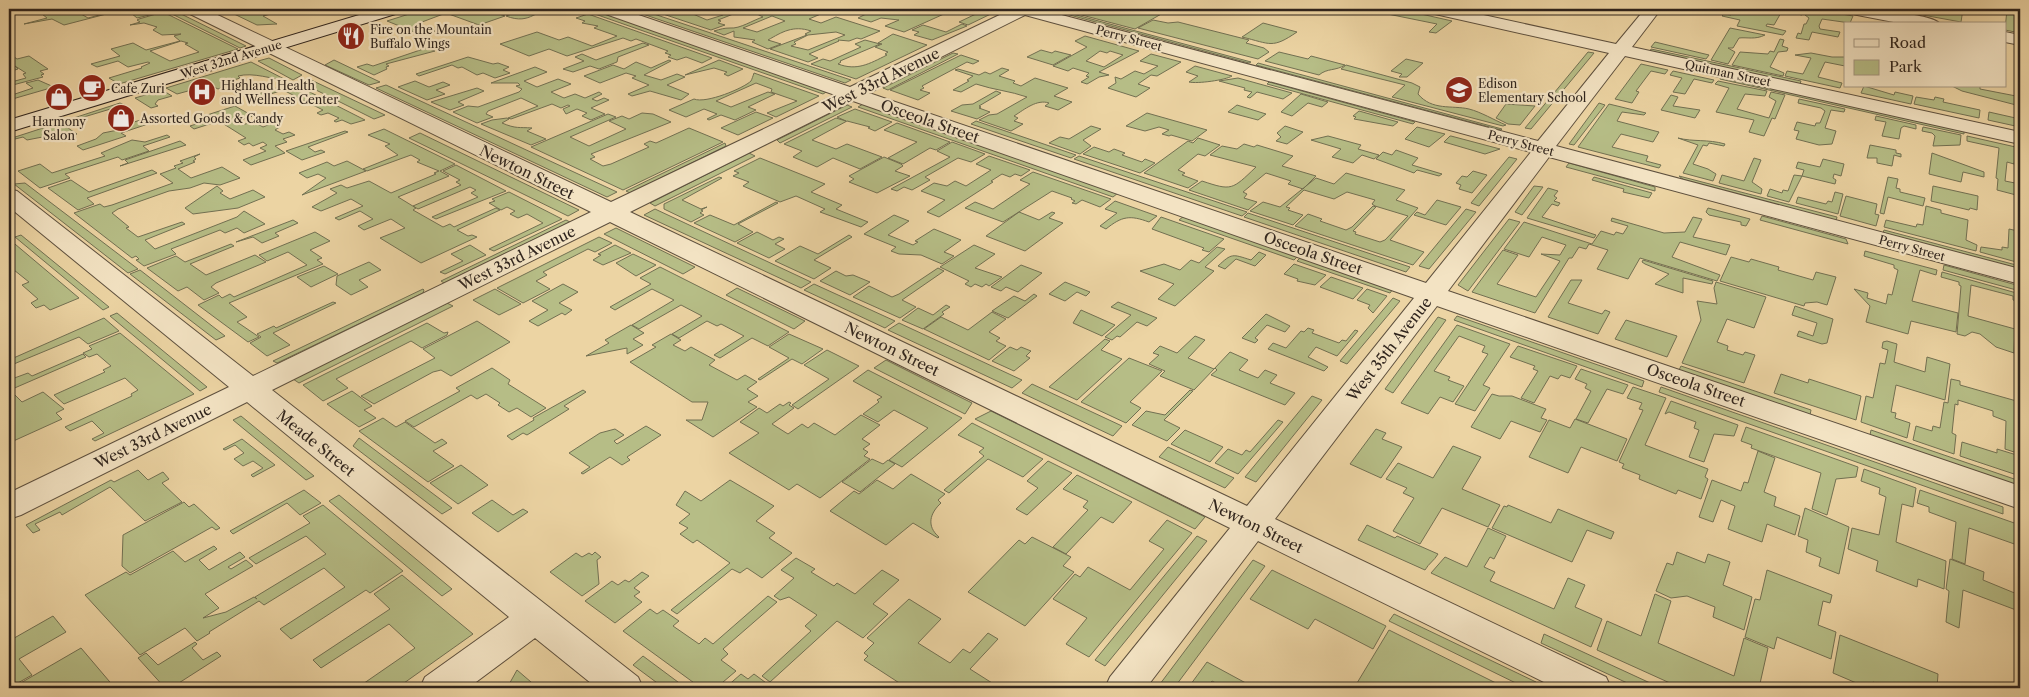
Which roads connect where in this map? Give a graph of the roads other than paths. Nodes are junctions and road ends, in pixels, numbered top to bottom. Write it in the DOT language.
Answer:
graph roads {
  1 [pos="192,9"];
  2 [pos="396,9"];
  3 [pos="606,9"];
  4 [pos="1023,9"];
  5 [pos="1435,9"];
  6 [pos="1653,9"];
  7 [pos="1852,9"];
  8 [pos="1921,22"];
  9 [pos="2006,37"];
  10 [pos="2020,40"];
  11 [pos="270,47"];
  12 [pos="1620,50"];
  13 [pos="852,94"];
  14 [pos="9,126"];
  15 [pos="2020,138"];
  16 [pos="1543,149"];
  17 [pos="9,196"];
  18 [pos="610,212"];
  19 [pos="2020,277"];
  20 [pos="1432,294"];
  21 [pos="248,390"];
  22 [pos="2020,498"];
  23 [pos="9,507"];
  24 [pos="1252,525"];
  25 [pos="535,618"];
  26 [pos="439,688"];
  27 [pos="624,688"];
  28 [pos="1124,688"];
  29 [pos="1592,688"];
  1 -- 11 [label="street, Newton Street"];
  2 -- 11 [label="street, West 32nd Avenue"];
  3 -- 13 [label="street, Osceola Street"];
  4 -- 13 [label="street, West 33rd Avenue"];
  4 -- 16 [label="street, Perry Street"];
  5 -- 12 [label="street, Quitman Street"];
  6 -- 12 [label="street, West 35th Avenue"];
  7 -- 8 [label="street"];
  9 -- 10 [label="street"];
  11 -- 14 [label="street, West 32nd Avenue"];
  11 -- 18 [label="street, Newton Street"];
  12 -- 15 [label="street, Quitman Street"];
  12 -- 16 [label="street, West 35th Avenue"];
  13 -- 18 [label="street, West 33rd Avenue"];
  13 -- 20 [label="street, Osceola Street"];
  16 -- 19 [label="street, Perry Street"];
  16 -- 20 [label="street, West 35th Avenue"];
  17 -- 21 [label="street, Meade Street"];
  18 -- 21 [label="street, West 33rd Avenue"];
  18 -- 24 [label="street, Newton Street"];
  20 -- 22 [label="street, Osceola Street"];
  20 -- 24 [label="street, West 35th Avenue"];
  21 -- 23 [label="street, West 33rd Avenue"];
  21 -- 25 [label="street, Meade Street"];
  24 -- 28 [label="street, West 35th Avenue"];
  24 -- 29 [label="street, Newton Street"];
  25 -- 26 [label="street"];
  25 -- 27 [label="street, Meade Street"];
}
